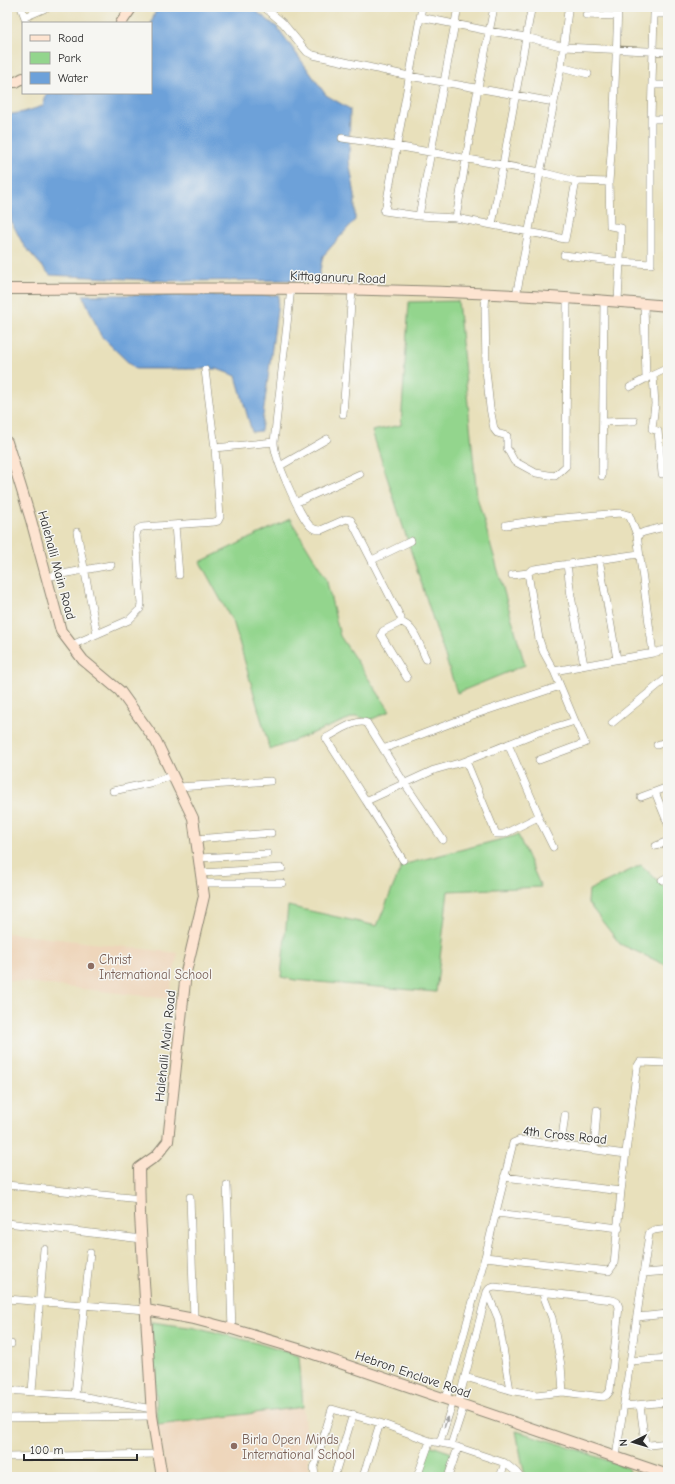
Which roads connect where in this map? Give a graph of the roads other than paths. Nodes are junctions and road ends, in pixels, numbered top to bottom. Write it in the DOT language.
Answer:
graph roads {
  1 [pos="21,7"];
  2 [pos="48,7"];
  3 [pos="132,7"];
  4 [pos="264,7"];
  5 [pos="422,7"];
  6 [pos="458,7"];
  7 [pos="494,7"];
  8 [pos="618,7"];
  9 [pos="531,10"];
  10 [pos="568,11"];
  11 [pos="668,14"];
  12 [pos="586,16"];
  13 [pos="617,16"];
  14 [pos="420,17"];
  15 [pos="26,20"];
  16 [pos="122,22"];
  17 [pos="454,24"];
  18 [pos="489,31"];
  19 [pos="526,37"];
  20 [pos="564,47"];
  21 [pos="617,50"];
  22 [pos="653,52"];
  23 [pos="668,52"];
  24 [pos="561,67"];
  25 [pos="588,74"];
  26 [pos="409,76"];
  27 [pos="22,79"];
  28 [pos="7,82"];
  29 [pos="444,82"];
  30 [pos="652,85"];
  31 [pos="668,85"];
  32 [pos="478,88"];
  33 [pos="515,95"];
  34 [pos="554,102"];
  35 [pos="651,119"];
  36 [pos="668,119"];
  37 [pos="342,138"];
  38 [pos="396,146"];
  39 [pos="431,152"];
  40 [pos="467,158"];
  41 [pos="503,165"];
  42 [pos="541,172"];
  43 [pos="576,181"];
  44 [pos="609,182"];
  45 [pos="419,216"];
  46 [pos="456,218"];
  47 [pos="492,225"];
  48 [pos="530,231"];
  49 [pos="564,255"];
  50 [pos="620,262"];
  51 [pos="291,288"];
  52 [pos="7,289"];
  53 [pos="352,290"];
  54 [pos="486,293"];
  55 [pos="516,296"];
  56 [pos="567,298"];
  57 [pos="604,300"];
  58 [pos="618,301"];
  59 [pos="644,304"];
  60 [pos="668,306"];
  61 [pos="668,368"];
  62 [pos="205,370"];
  63 [pos="653,375"];
  64 [pos="646,379"];
  65 [pos="630,386"];
  66 [pos="343,414"];
  67 [pos="634,421"];
  68 [pos="602,422"];
  69 [pos="327,439"];
  70 [pos="7,442"];
  71 [pos="274,442"];
  72 [pos="215,448"];
  73 [pos="280,466"];
  74 [pos="668,473"];
  75 [pos="360,474"];
  76 [pos="602,476"];
  77 [pos="297,502"];
  78 [pos="175,525"];
  79 [pos="506,525"];
  80 [pos="668,526"];
  81 [pos="77,532"];
  82 [pos="637,535"];
  83 [pos="411,541"];
  84 [pos="639,554"];
  85 [pos="599,559"];
  86 [pos="372,560"];
  87 [pos="567,564"];
  88 [pos="111,565"];
  89 [pos="84,570"];
  90 [pos="528,573"];
  91 [pos="179,575"];
  92 [pos="512,575"];
  93 [pos="46,577"];
  94 [pos="401,622"];
  95 [pos="97,634"];
  96 [pos="72,645"];
  97 [pos="668,649"];
  98 [pos="653,653"];
  99 [pos="426,659"];
  100 [pos="618,659"];
  101 [pos="584,665"];
  102 [pos="554,671"];
  103 [pos="668,677"];
  104 [pos="407,678"];
  105 [pos="560,686"];
  106 [pos="575,721"];
  107 [pos="612,723"];
  108 [pos="668,741"];
  109 [pos="508,744"];
  110 [pos="657,745"];
  111 [pos="383,749"];
  112 [pos="539,760"];
  113 [pos="466,761"];
  114 [pos="171,776"];
  115 [pos="271,780"];
  116 [pos="405,784"];
  117 [pos="178,787"];
  118 [pos="668,787"];
  119 [pos="113,791"];
  120 [pos="655,792"];
  121 [pos="641,796"];
  122 [pos="366,802"];
  123 [pos="538,817"];
  124 [pos="668,824"];
  125 [pos="271,833"];
  126 [pos="196,839"];
  127 [pos="443,840"];
  128 [pos="668,840"];
  129 [pos="656,846"];
  130 [pos="553,847"];
  131 [pos="268,854"];
  132 [pos="198,858"];
  133 [pos="403,860"];
  134 [pos="282,868"];
  135 [pos="201,878"];
  136 [pos="282,883"];
  137 [pos="666,1063"];
  138 [pos="597,1110"];
  139 [pos="565,1115"];
  140 [pos="561,1146"];
  141 [pos="594,1150"];
  142 [pos="626,1154"];
  143 [pos="504,1177"];
  144 [pos="7,1185"];
  145 [pos="227,1186"];
  146 [pos="621,1191"];
  147 [pos="190,1197"];
  148 [pos="140,1199"];
  149 [pos="496,1213"];
  150 [pos="7,1223"];
  151 [pos="619,1228"];
  152 [pos="668,1228"];
  153 [pos="142,1239"];
  154 [pos="44,1249"];
  155 [pos="90,1253"];
  156 [pos="485,1257"];
  157 [pos="668,1272"];
  158 [pos="644,1274"];
  159 [pos="487,1292"];
  160 [pos="542,1292"];
  161 [pos="7,1298"];
  162 [pos="39,1301"];
  163 [pos="85,1305"];
  164 [pos="146,1310"];
  165 [pos="668,1314"];
  166 [pos="637,1317"];
  167 [pos="194,1319"];
  168 [pos="232,1329"];
  169 [pos="668,1358"];
  170 [pos="631,1361"];
  171 [pos="466,1377"];
  172 [pos="7,1390"];
  173 [pos="510,1390"];
  174 [pos="32,1391"];
  175 [pos="562,1392"];
  176 [pos="75,1394"];
  177 [pos="455,1402"];
  178 [pos="668,1402"];
  179 [pos="640,1405"];
  180 [pos="624,1406"];
  181 [pos="152,1412"];
  182 [pos="353,1414"];
  183 [pos="7,1418"];
  184 [pos="380,1423"];
  185 [pos="430,1441"];
  186 [pos="440,1442"];
  187 [pos="668,1443"];
  188 [pos="454,1446"];
  189 [pos="158,1454"];
  190 [pos="7,1457"];
  191 [pos="616,1457"];
  192 [pos="505,1463"];
  193 [pos="668,1475"];
  194 [pos="162,1477"];
  195 [pos="314,1477"];
  196 [pos="334,1477"];
  197 [pos="363,1477"];
  198 [pos="418,1477"];
  199 [pos="448,1477"];
  200 [pos="500,1477"];
  201 [pos="520,1477"];
  1 -- 15 [label="street"];
  2 -- 15 [label="street"];
  3 -- 16 [label="street"];
  4 -- 26 [label="street"];
  5 -- 14 [label="street"];
  6 -- 17 [label="street"];
  7 -- 18 [label="street"];
  8 -- 13 [label="street"];
  9 -- 19 [label="street"];
  10 -- 20 [label="street"];
  11 -- 22 [label="street"];
  12 -- 13 [label="street"];
  13 -- 21 [label="street"];
  14 -- 17 [label="street"];
  14 -- 26 [label="street"];
  17 -- 18 [label="street"];
  17 -- 29 [label="street"];
  18 -- 19 [label="street"];
  18 -- 32 [label="street"];
  19 -- 20 [label="street"];
  19 -- 33 [label="street"];
  20 -- 21 [label="street"];
  20 -- 24 [label="street"];
  21 -- 22 [label="street"];
  21 -- 44 [label="street"];
  22 -- 23 [label="street"];
  22 -- 30 [label="street"];
  24 -- 25 [label="street"];
  24 -- 34 [label="street"];
  26 -- 29 [label="street"];
  26 -- 38 [label="street"];
  27 -- 28 [label="street"];
  29 -- 32 [label="street"];
  29 -- 39 [label="street"];
  30 -- 31 [label="street"];
  30 -- 35 [label="street"];
  32 -- 33 [label="street"];
  32 -- 40 [label="street"];
  33 -- 34 [label="street"];
  33 -- 41 [label="street"];
  34 -- 42 [label="street"];
  35 -- 36 [label="street"];
  35 -- 50 [label="street"];
  37 -- 38 [label="street"];
  38 -- 39 [label="street"];
  38 -- 45 [label="street"];
  39 -- 40 [label="street"];
  39 -- 45 [label="street"];
  40 -- 41 [label="street"];
  40 -- 46 [label="street"];
  41 -- 42 [label="street"];
  41 -- 47 [label="street"];
  42 -- 43 [label="street"];
  42 -- 48 [label="street"];
  43 -- 44 [label="street"];
  43 -- 48 [label="street"];
  44 -- 50 [label="street"];
  45 -- 46 [label="street"];
  46 -- 47 [label="street"];
  47 -- 48 [label="street"];
  48 -- 55 [label="street"];
  49 -- 50 [label="street"];
  50 -- 58 [label="street"];
  51 -- 52 [label="street, Kittaganuru Road"];
  51 -- 53 [label="street, Kittaganuru Road"];
  51 -- 71 [label="street"];
  53 -- 54 [label="street, Kittaganuru Road"];
  53 -- 66 [label="street"];
  54 -- 55 [label="street, Kittaganuru Road"];
  54 -- 56 [label="street"];
  55 -- 56 [label="street, Kittaganuru Road"];
  56 -- 57 [label="street, Kittaganuru Road"];
  57 -- 58 [label="street, Kittaganuru Road"];
  57 -- 68 [label="street"];
  58 -- 59 [label="street, Kittaganuru Road"];
  59 -- 60 [label="street, Kittaganuru Road"];
  59 -- 64 [label="street"];
  61 -- 63 [label="street"];
  62 -- 72 [label="street"];
  63 -- 64 [label="street"];
  63 -- 74 [label="street"];
  64 -- 65 [label="street"];
  67 -- 68 [label="street"];
  68 -- 76 [label="street"];
  69 -- 73 [label="street"];
  70 -- 93 [label="street, Halehalli Main Road"];
  71 -- 72 [label="street"];
  71 -- 73 [label="street"];
  72 -- 78 [label="street"];
  73 -- 77 [label="street"];
  75 -- 77 [label="street"];
  77 -- 86 [label="street"];
  78 -- 91 [label="street"];
  78 -- 95 [label="street"];
  79 -- 82 [label="street"];
  80 -- 82 [label="street"];
  81 -- 89 [label="street"];
  82 -- 84 [label="street"];
  83 -- 86 [label="street"];
  84 -- 85 [label="street"];
  84 -- 98 [label="street"];
  85 -- 87 [label="street"];
  85 -- 100 [label="street"];
  86 -- 94 [label="street"];
  87 -- 90 [label="street"];
  87 -- 101 [label="street"];
  88 -- 89 [label="street"];
  89 -- 93 [label="street"];
  89 -- 95 [label="street"];
  90 -- 92 [label="street"];
  90 -- 102 [label="street"];
  93 -- 96 [label="street, Halehalli Main Road"];
  94 -- 99 [label="street"];
  94 -- 104 [label="street"];
  95 -- 96 [label="street"];
  96 -- 114 [label="street, Halehalli Main Road"];
  97 -- 98 [label="street"];
  98 -- 100 [label="street"];
  100 -- 101 [label="street"];
  101 -- 102 [label="street"];
  102 -- 105 [label="street"];
  103 -- 107 [label="street"];
  105 -- 106 [label="street"];
  105 -- 111 [label="street"];
  106 -- 109 [label="street"];
  106 -- 112 [label="street"];
  108 -- 110 [label="street"];
  109 -- 113 [label="street"];
  109 -- 123 [label="street"];
  111 -- 116 [label="street"];
  111 -- 122 [label="street"];
  113 -- 116 [label="street"];
  113 -- 123 [label="street"];
  114 -- 117 [label="street, Halehalli Main Road"];
  114 -- 119 [label="street"];
  115 -- 117 [label="street"];
  116 -- 122 [label="street"];
  116 -- 127 [label="street"];
  117 -- 126 [label="street, Halehalli Main Road"];
  118 -- 120 [label="street"];
  120 -- 121 [label="street"];
  120 -- 124 [label="street"];
  122 -- 133 [label="street"];
  123 -- 130 [label="street"];
  125 -- 126 [label="street"];
  126 -- 132 [label="street, Halehalli Main Road"];
  128 -- 129 [label="street"];
  131 -- 132 [label="street"];
  132 -- 135 [label="street, Halehalli Main Road"];
  134 -- 135 [label="street"];
  135 -- 136 [label="street"];
  135 -- 148 [label="street, Halehalli Main Road"];
  137 -- 142 [label="street"];
  138 -- 141 [label="street"];
  139 -- 140 [label="street"];
  140 -- 141 [label="street, 4th Cross Road"];
  140 -- 143 [label="street, 4th Cross Road"];
  141 -- 142 [label="street, 4th Cross Road"];
  142 -- 146 [label="street"];
  143 -- 146 [label="street"];
  143 -- 149 [label="street"];
  144 -- 148 [label="street"];
  145 -- 168 [label="street"];
  146 -- 151 [label="street"];
  147 -- 167 [label="street"];
  148 -- 153 [label="street, Halehalli Main Road"];
  149 -- 151 [label="street"];
  149 -- 156 [label="street"];
  150 -- 153 [label="street"];
  151 -- 156 [label="street"];
  152 -- 158 [label="street"];
  153 -- 164 [label="street, Halehalli Main Road"];
  154 -- 162 [label="street"];
  155 -- 163 [label="street"];
  156 -- 177 [label="street"];
  157 -- 158 [label="street"];
  158 -- 166 [label="street"];
  159 -- 160 [label="street"];
  159 -- 171 [label="street"];
  159 -- 173 [label="street"];
  160 -- 175 [label="street"];
  160 -- 175 [label="street"];
  161 -- 162 [label="street"];
  162 -- 163 [label="street"];
  162 -- 174 [label="street"];
  163 -- 164 [label="street"];
  163 -- 176 [label="street"];
  164 -- 167 [label="street, Hebron Enclave Road"];
  164 -- 181 [label="street, Halehalli Main Road"];
  165 -- 166 [label="street"];
  166 -- 170 [label="street"];
  167 -- 168 [label="street, Hebron Enclave Road"];
  168 -- 177 [label="street, Hebron Enclave Road"];
  169 -- 170 [label="street"];
  170 -- 180 [label="street"];
  171 -- 173 [label="street"];
  171 -- 177 [label="street"];
  172 -- 174 [label="street"];
  173 -- 175 [label="street"];
  174 -- 176 [label="street"];
  176 -- 181 [label="street"];
  186 -- 177 [label="street, one-way"];
  177 -- 188 [label="street"];
  177 -- 191 [label="street, Hebron Enclave Road"];
  178 -- 179 [label="street"];
  179 -- 180 [label="street"];
  179 -- 187 [label="street"];
  180 -- 191 [label="street"];
  181 -- 183 [label="street"];
  181 -- 189 [label="street, Halehalli Main Road"];
  182 -- 184 [label="street"];
  182 -- 195 [label="street"];
  182 -- 196 [label="street"];
  184 -- 185 [label="street"];
  184 -- 197 [label="street"];
  185 -- 186 [label="street"];
  185 -- 198 [label="street"];
  186 -- 188 [label="street"];
  188 -- 192 [label="street"];
  188 -- 199 [label="street"];
  189 -- 190 [label="street"];
  189 -- 194 [label="street, Halehalli Main Road"];
  191 -- 193 [label="street, Hebron Enclave Road"];
  192 -- 200 [label="street"];
  192 -- 201 [label="street"];
}
